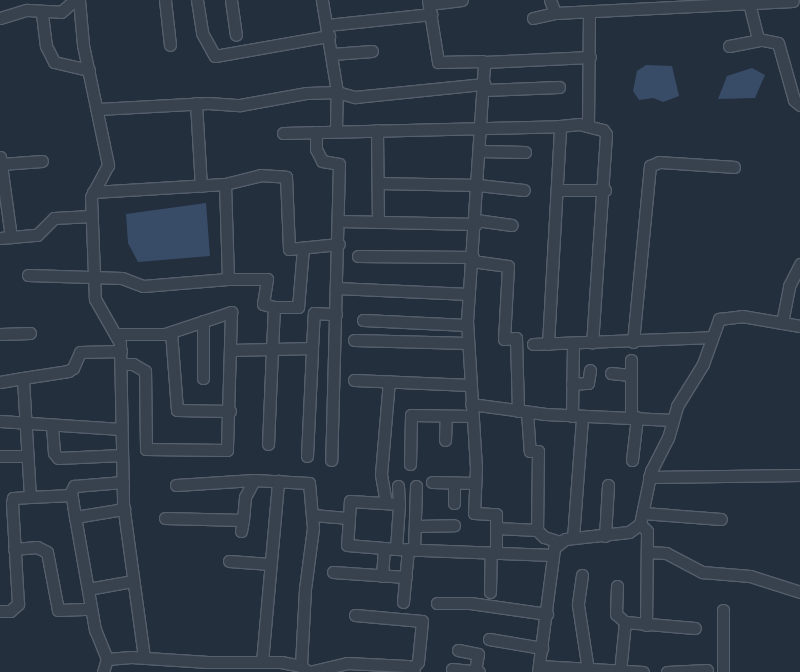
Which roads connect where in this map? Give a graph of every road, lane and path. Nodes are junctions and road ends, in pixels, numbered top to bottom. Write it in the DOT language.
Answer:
graph roads {
  1 [pos="75,0"];
  2 [pos="79,0"];
  3 [pos="165,0"];
  4 [pos="197,0"];
  5 [pos="231,0"];
  6 [pos="322,0"];
  7 [pos="462,0"];
  8 [pos="550,0"];
  9 [pos="771,1"];
  10 [pos="793,1"];
  11 [pos="725,2"];
  12 [pos="753,2"];
  13 [pos="663,4"];
  14 [pos="690,4"];
  15 [pos="430,6"];
  16 [pos="589,11"];
  17 [pos="555,13"];
  18 [pos="42,14"];
  19 [pos="0,18"];
  20 [pos="533,18"];
  21 [pos="327,25"];
  22 [pos="236,35"];
  23 [pos="329,36"];
  24 [pos="759,40"];
  25 [pos="170,45"];
  26 [pos="729,46"];
  27 [pos="372,51"];
  28 [pos="332,54"];
  29 [pos="590,57"];
  30 [pos="484,62"];
  31 [pos="89,70"];
  32 [pos="484,87"];
  33 [pos="559,87"];
  34 [pos="338,92"];
  35 [pos="196,103"];
  36 [pos="800,105"];
  37 [pos="98,109"];
  38 [pos="560,126"];
  39 [pos="588,126"];
  40 [pos="481,129"];
  41 [pos="377,130"];
  42 [pos="336,131"];
  43 [pos="316,132"];
  44 [pos="283,133"];
  45 [pos="480,151"];
  46 [pos="525,152"];
  47 [pos="1,160"];
  48 [pos="42,161"];
  49 [pos="734,167"];
  50 [pos="225,184"];
  51 [pos="378,184"];
  52 [pos="478,185"];
  53 [pos="201,186"];
  54 [pos="524,190"];
  55 [pos="557,190"];
  56 [pos="605,190"];
  57 [pos="93,192"];
  58 [pos="91,216"];
  59 [pos="340,221"];
  60 [pos="378,222"];
  61 [pos="476,222"];
  62 [pos="512,225"];
  63 [pos="6,238"];
  64 [pos="339,244"];
  65 [pos="303,248"];
  66 [pos="358,256"];
  67 [pos="472,259"];
  68 [pos="800,264"];
  69 [pos="28,275"];
  70 [pos="94,278"];
  71 [pos="228,279"];
  72 [pos="336,288"];
  73 [pos="469,294"];
  74 [pos="274,307"];
  75 [pos="336,314"];
  76 [pos="363,320"];
  77 [pos="203,321"];
  78 [pos="782,323"];
  79 [pos="467,325"];
  80 [pos="800,326"];
  81 [pos="171,332"];
  82 [pos="0,334"];
  83 [pos="30,334"];
  84 [pos="116,334"];
  85 [pos="712,337"];
  86 [pos="354,340"];
  87 [pos="633,342"];
  88 [pos="468,343"];
  89 [pos="592,343"];
  90 [pos="533,344"];
  91 [pos="548,344"];
  92 [pos="573,344"];
  93 [pos="312,348"];
  94 [pos="272,349"];
  95 [pos="230,350"];
  96 [pos="121,351"];
  97 [pos="631,360"];
  98 [pos="121,364"];
  99 [pos="590,370"];
  100 [pos="611,373"];
  101 [pos="630,375"];
  102 [pos="23,378"];
  103 [pos="203,378"];
  104 [pos="354,380"];
  105 [pos="389,381"];
  106 [pos="0,382"];
  107 [pos="572,384"];
  108 [pos="470,385"];
  109 [pos="471,404"];
  110 [pos="230,411"];
  111 [pos="523,411"];
  112 [pos="446,416"];
  113 [pos="472,416"];
  114 [pos="577,416"];
  115 [pos="634,417"];
  116 [pos="673,420"];
  117 [pos="0,421"];
  118 [pos="25,422"];
  119 [pos="52,425"];
  120 [pos="121,429"];
  121 [pos="445,440"];
  122 [pos="268,444"];
  123 [pos="122,455"];
  124 [pos="0,456"];
  125 [pos="26,456"];
  126 [pos="307,456"];
  127 [pos="331,460"];
  128 [pos="632,460"];
  129 [pos="410,464"];
  130 [pos="800,475"];
  131 [pos="650,477"];
  132 [pos="254,480"];
  133 [pos="278,481"];
  134 [pos="123,482"];
  135 [pos="432,482"];
  136 [pos="454,483"];
  137 [pos="475,483"];
  138 [pos="176,485"];
  139 [pos="608,485"];
  140 [pos="398,486"];
  141 [pos="416,486"];
  142 [pos="71,495"];
  143 [pos="30,497"];
  144 [pos="386,503"];
  145 [pos="454,503"];
  146 [pos="399,504"];
  147 [pos="124,509"];
  148 [pos="313,515"];
  149 [pos="75,517"];
  150 [pos="165,518"];
  151 [pos="349,518"];
  152 [pos="641,519"];
  153 [pos="721,519"];
  154 [pos="454,525"];
  155 [pos="415,526"];
  156 [pos="496,528"];
  157 [pos="537,530"];
  158 [pos="605,536"];
  159 [pos="573,538"];
  160 [pos="560,542"];
  161 [pos="384,548"];
  162 [pos="396,548"];
  163 [pos="14,549"];
  164 [pos="411,550"];
  165 [pos="493,552"];
  166 [pos="647,552"];
  167 [pos="553,554"];
  168 [pos="229,561"];
  169 [pos="270,564"];
  170 [pos="333,572"];
  171 [pos="582,575"];
  172 [pos="382,576"];
  173 [pos="406,577"];
  174 [pos="133,581"];
  175 [pos="617,586"];
  176 [pos="88,589"];
  177 [pos="490,592"];
  178 [pos="800,592"];
  179 [pos="403,602"];
  180 [pos="437,603"];
  181 [pos="91,609"];
  182 [pos="724,610"];
  183 [pos="0,611"];
  184 [pos="547,614"];
  185 [pos="355,615"];
  186 [pos="624,622"];
  187 [pos="646,625"];
  188 [pos="695,628"];
  189 [pos="490,638"];
  190 [pos="542,648"];
  191 [pos="458,650"];
  192 [pos="144,657"];
  193 [pos="107,659"];
  194 [pos="262,662"];
  195 [pos="197,667"];
  196 [pos="243,667"];
  197 [pos="452,669"];
  198 [pos="538,669"];
  199 [pos="306,670"];
  200 [pos="588,670"];
  201 [pos="706,670"];
  202 [pos="413,671"];
  203 [pos="103,672"];
  204 [pos="475,672"];
  205 [pos="620,672"];
  206 [pos="643,672"];
  207 [pos="667,672"];
  208 [pos="723,672"];
  1 -- 18 [label="street"];
  2 -- 31 [label="street"];
  3 -- 25 [label="street"];
  4 -- 23 [label="street"];
  5 -- 22 [label="street"];
  6 -- 21 [label="street"];
  7 -- 15 [label="street"];
  8 -- 17 [label="street"];
  9 -- 10 [label="street"];
  9 -- 12 [label="street"];
  11 -- 12 [label="street"];
  11 -- 14 [label="street"];
  12 -- 24 [label="street"];
  13 -- 14 [label="street"];
  13 -- 16 [label="street"];
  15 -- 21 [label="street"];
  15 -- 30 [label="street"];
  16 -- 17 [label="street"];
  16 -- 29 [label="street"];
  17 -- 20 [label="street"];
  18 -- 19 [label="street"];
  18 -- 31 [label="street"];
  21 -- 23 [label="street"];
  23 -- 28 [label="street"];
  24 -- 26 [label="street"];
  24 -- 36 [label="street"];
  27 -- 28 [label="street"];
  28 -- 34 [label="street"];
  29 -- 30 [label="street"];
  29 -- 39 [label="street"];
  30 -- 32 [label="street"];
  31 -- 37 [label="street"];
  32 -- 33 [label="street"];
  32 -- 34 [label="street"];
  32 -- 40 [label="street"];
  34 -- 35 [label="street"];
  34 -- 42 [label="street"];
  35 -- 37 [label="street"];
  35 -- 53 [label="street"];
  37 -- 57 [label="street"];
  38 -- 39 [label="street"];
  38 -- 40 [label="street"];
  38 -- 55 [label="street"];
  39 -- 56 [label="street"];
  40 -- 41 [label="street"];
  40 -- 45 [label="street"];
  41 -- 42 [label="street"];
  41 -- 51 [label="street"];
  42 -- 43 [label="street"];
  43 -- 44 [label="street"];
  43 -- 59 [label="street"];
  45 -- 46 [label="street"];
  45 -- 52 [label="street"];
  47 -- 48 [label="street"];
  47 -- 63 [label="street"];
  49 -- 87 [label="street"];
  50 -- 53 [label="street"];
  50 -- 65 [label="street"];
  50 -- 71 [label="street"];
  51 -- 52 [label="street"];
  51 -- 60 [label="street"];
  52 -- 54 [label="street"];
  52 -- 61 [label="street"];
  53 -- 57 [label="street"];
  55 -- 56 [label="street"];
  55 -- 91 [label="street"];
  56 -- 89 [label="street"];
  57 -- 58 [label="street"];
  58 -- 63 [label="street"];
  58 -- 70 [label="street"];
  59 -- 60 [label="street"];
  59 -- 64 [label="street"];
  60 -- 61 [label="street"];
  61 -- 62 [label="street"];
  61 -- 67 [label="street"];
  64 -- 65 [label="street"];
  64 -- 72 [label="street"];
  65 -- 74 [label="street"];
  66 -- 67 [label="street"];
  67 -- 73 [label="street"];
  67 -- 111 [label="street"];
  68 -- 78 [label="street"];
  69 -- 70 [label="street"];
  70 -- 71 [label="street"];
  70 -- 84 [label="street"];
  71 -- 74 [label="street"];
  72 -- 73 [label="street"];
  72 -- 75 [label="street"];
  73 -- 79 [label="street"];
  74 -- 94 [label="street"];
  75 -- 93 [label="street"];
  75 -- 127 [label="street"];
  76 -- 79 [label="street"];
  77 -- 81 [label="street"];
  77 -- 95 [label="street"];
  77 -- 103 [label="street"];
  78 -- 80 [label="street"];
  78 -- 85 [label="street"];
  79 -- 88 [label="street"];
  81 -- 84 [label="street"];
  81 -- 110 [label="street"];
  82 -- 83 [label="street"];
  84 -- 96 [label="street"];
  85 -- 87 [label="street"];
  85 -- 116 [label="street"];
  86 -- 88 [label="street"];
  87 -- 89 [label="street"];
  88 -- 108 [label="street"];
  89 -- 92 [label="street"];
  90 -- 91 [label="street"];
  91 -- 92 [label="street"];
  92 -- 107 [label="street"];
  93 -- 94 [label="street"];
  93 -- 126 [label="street"];
  94 -- 95 [label="street"];
  94 -- 122 [label="street"];
  95 -- 110 [label="street"];
  96 -- 98 [label="street"];
  96 -- 102 [label="street"];
  97 -- 101 [label="street"];
  98 -- 110 [label="street"];
  98 -- 120 [label="street"];
  99 -- 107 [label="street"];
  100 -- 101 [label="street"];
  101 -- 115 [label="street"];
  102 -- 106 [label="street"];
  102 -- 118 [label="street"];
  104 -- 105 [label="street"];
  105 -- 108 [label="street"];
  105 -- 144 [label="street"];
  107 -- 114 [label="street"];
  108 -- 109 [label="street"];
  109 -- 111 [label="street"];
  109 -- 113 [label="street"];
  111 -- 114 [label="street"];
  111 -- 157 [label="street"];
  112 -- 113 [label="street"];
  112 -- 121 [label="street"];
  112 -- 129 [label="street"];
  113 -- 137 [label="street"];
  114 -- 115 [label="street"];
  114 -- 159 [label="street"];
  115 -- 116 [label="street"];
  115 -- 128 [label="street"];
  116 -- 131 [label="street"];
  117 -- 118 [label="street"];
  118 -- 119 [label="street"];
  118 -- 125 [label="street"];
  119 -- 120 [label="street"];
  119 -- 123 [label="street"];
  120 -- 123 [label="street"];
  123 -- 134 [label="street"];
  124 -- 125 [label="street"];
  125 -- 143 [label="street"];
  130 -- 131 [label="street"];
  131 -- 152 [label="street"];
  132 -- 133 [label="street"];
  132 -- 138 [label="street"];
  132 -- 150 [label="street"];
  133 -- 148 [label="street"];
  133 -- 169 [label="street"];
  134 -- 142 [label="street"];
  134 -- 147 [label="street"];
  135 -- 136 [label="street"];
  136 -- 137 [label="street"];
  136 -- 145 [label="street"];
  137 -- 156 [label="street"];
  139 -- 158 [label="street"];
  140 -- 146 [label="street"];
  141 -- 155 [label="street"];
  142 -- 143 [label="street"];
  142 -- 149 [label="street"];
  143 -- 163 [label="street"];
  144 -- 146 [label="street"];
  144 -- 151 [label="street"];
  146 -- 162 [label="street"];
  147 -- 149 [label="street"];
  147 -- 174 [label="street"];
  148 -- 151 [label="street"];
  148 -- 199 [label="street"];
  149 -- 176 [label="street"];
  151 -- 161 [label="street"];
  152 -- 153 [label="street"];
  152 -- 158 [label="street"];
  152 -- 166 [label="street"];
  154 -- 155 [label="street"];
  155 -- 164 [label="street"];
  156 -- 157 [label="street"];
  156 -- 165 [label="street"];
  157 -- 160 [label="street"];
  158 -- 159 [label="street"];
  159 -- 160 [label="street"];
  160 -- 167 [label="street"];
  161 -- 162 [label="street"];
  161 -- 172 [label="street"];
  162 -- 164 [label="street"];
  163 -- 181 [label="street"];
  163 -- 183 [label="street"];
  164 -- 165 [label="street"];
  164 -- 173 [label="street"];
  165 -- 167 [label="street"];
  165 -- 177 [label="street"];
  166 -- 178 [label="street"];
  166 -- 187 [label="street"];
  167 -- 184 [label="street"];
  168 -- 169 [label="street"];
  169 -- 194 [label="street"];
  170 -- 172 [label="street"];
  171 -- 200 [label="street"];
  172 -- 173 [label="street"];
  173 -- 179 [label="street"];
  174 -- 176 [label="street"];
  174 -- 192 [label="street"];
  175 -- 186 [label="street"];
  176 -- 181 [label="street"];
  180 -- 184 [label="street"];
  181 -- 193 [label="street"];
  182 -- 208 [label="street"];
  184 -- 190 [label="street"];
  185 -- 202 [label="street"];
  186 -- 187 [label="street"];
  186 -- 205 [label="street"];
  187 -- 188 [label="street"];
  189 -- 190 [label="street"];
  190 -- 198 [label="street"];
  191 -- 204 [label="street"];
  192 -- 193 [label="street"];
  192 -- 195 [label="street"];
  193 -- 203 [label="street"];
  194 -- 196 [label="street"];
  194 -- 199 [label="street"];
  195 -- 196 [label="street"];
  197 -- 204 [label="street"];
  198 -- 200 [label="street"];
  199 -- 202 [label="street"];
  200 -- 205 [label="street"];
  201 -- 207 [label="street"];
  205 -- 206 [label="street"];
}
